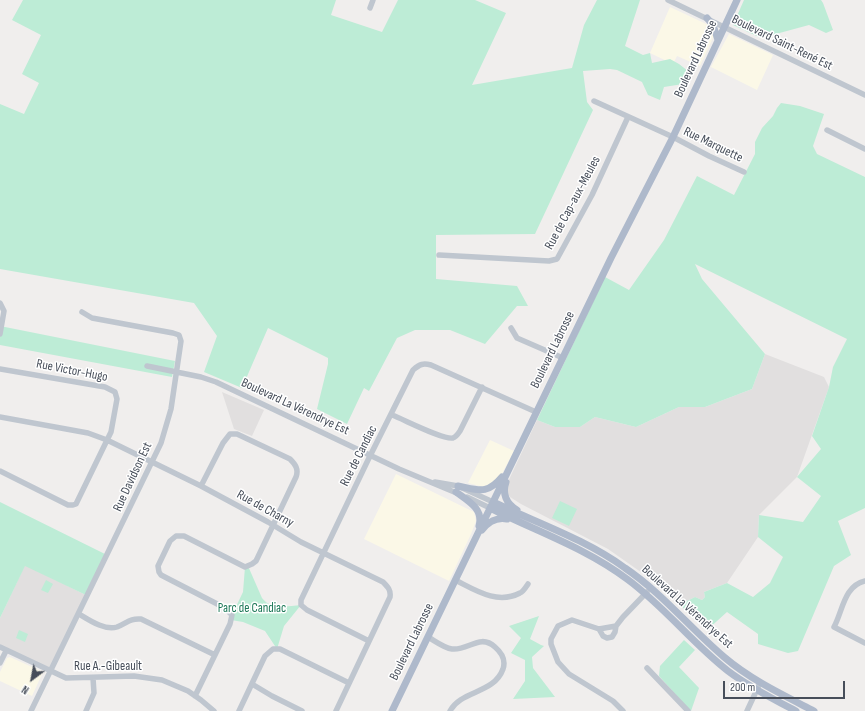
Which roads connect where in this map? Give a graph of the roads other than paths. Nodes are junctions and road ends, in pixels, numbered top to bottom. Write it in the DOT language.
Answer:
graph roads {
  1 [pos="373,0"];
  2 [pos="668,0"];
  3 [pos="737,0"];
  4 [pos="370,8"];
  5 [pos="707,18"];
  6 [pos="724,27"];
  7 [pos="718,40"];
  8 [pos="865,95"];
  9 [pos="594,101"];
  10 [pos="628,117"];
  11 [pos="827,130"];
  12 [pos="673,137"];
  13 [pos="865,149"];
  14 [pos="744,172"];
  15 [pos="439,255"];
  16 [pos="0,303"];
  17 [pos="82,312"];
  18 [pos="512,328"];
  19 [pos="0,334"];
  20 [pos="563,358"];
  21 [pos="147,366"];
  22 [pos="0,369"];
  23 [pos="177,372"];
  24 [pos="482,387"];
  25 [pos="536,412"];
  26 [pos="392,415"];
  27 [pos="0,417"];
  28 [pos="107,440"];
  29 [pos="370,456"];
  30 [pos="153,461"];
  31 [pos="510,468"];
  32 [pos="0,471"];
  33 [pos="201,486"];
  34 [pos="457,489"];
  35 [pos="491,505"];
  36 [pos="529,518"];
  37 [pos="521,523"];
  38 [pos="273,525"];
  39 [pos="474,542"];
  40 [pos="323,553"];
  41 [pos="455,580"];
  42 [pos="865,581"];
  43 [pos="528,584"];
  44 [pos="651,588"];
  45 [pos="645,594"];
  46 [pos="79,614"];
  47 [pos="616,626"];
  48 [pos="599,629"];
  49 [pos="428,637"];
  50 [pos="369,641"];
  51 [pos="865,643"];
  52 [pos="0,647"];
  53 [pos="6,651"];
  54 [pos="215,655"];
  55 [pos="0,663"];
  56 [pos="647,668"];
  57 [pos="50,672"];
  58 [pos="93,678"];
  59 [pos="349,683"];
  60 [pos="760,683"];
  61 [pos="252,684"];
  62 [pos="756,690"];
  63 [pos="195,696"];
  64 [pos="31,711"];
  65 [pos="86,711"];
  66 [pos="214,711"];
  67 [pos="239,711"];
  68 [pos="302,711"];
  69 [pos="336,711"];
  70 [pos="392,711"];
  71 [pos="450,711"];
  72 [pos="623,711"];
  73 [pos="688,711"];
  74 [pos="748,711"];
  75 [pos="796,711"];
  76 [pos="814,711"];
  1 -- 4 [label="street"];
  2 -- 5 [label="street, Boulevard Saint-René Est"];
  3 -- 6 [label="main road, Boulevard Labrosse"];
  5 -- 6 [label="street, Boulevard Saint-René Est"];
  5 -- 7 [label="main road"];
  6 -- 7 [label="main road, Boulevard Labrosse"];
  6 -- 8 [label="street, Boulevard Saint-René Est"];
  7 -- 12 [label="main road, Boulevard Labrosse"];
  9 -- 10 [label="street, Rue Marquette"];
  10 -- 12 [label="street, Rue Marquette"];
  10 -- 15 [label="street, Rue de Cap-aux-Meules"];
  11 -- 13 [label="street"];
  12 -- 14 [label="street, Rue Marquette"];
  12 -- 20 [label="main road, Boulevard Labrosse"];
  16 -- 19 [label="street"];
  17 -- 23 [label="street, Rue Davidson Est"];
  18 -- 20 [label="street"];
  20 -- 25 [label="main road, Boulevard Labrosse"];
  21 -- 23 [label="street, Boulevard La Vérendrye Est"];
  22 -- 28 [label="street, Rue Victor-Hugo"];
  23 -- 29 [label="street, Boulevard La Vérendrye Est"];
  23 -- 30 [label="street, Rue Davidson Est"];
  24 -- 25 [label="street, Rue de Candiac"];
  24 -- 26 [label="street"];
  24 -- 26 [label="street, Rue de Candiac"];
  25 -- 31 [label="main road, Boulevard Labrosse"];
  26 -- 29 [label="street, Rue de Candiac"];
  27 -- 28 [label="street, Rue de Charny"];
  28 -- 30 [label="street, Rue de Charny"];
  28 -- 32 [label="street"];
  29 -- 34 [label="street, Boulevard La Vérendrye Est"];
  29 -- 40 [label="street, Rue de Candiac"];
  30 -- 33 [label="street, Rue de Charny"];
  30 -- 46 [label="street, Rue Davidson Est"];
  31 -- 34 [label="main road"];
  31 -- 35 [label="main road, Boulevard Labrosse"];
  31 -- 36 [label="main road"];
  33 -- 38 [label="street, Rue de Charny"];
  33 -- 38 [label="street"];
  34 -- 35 [label="street, Boulevard La Vérendrye Est"];
  34 -- 39 [label="main road"];
  35 -- 36 [label="main road, Boulevard La Vérendrye Est"];
  35 -- 37 [label="main road, Boulevard La Vérendrye Est"];
  35 -- 39 [label="main road, Boulevard Labrosse"];
  36 -- 44 [label="main road, Boulevard La Vérendrye Est"];
  37 -- 39 [label="main road"];
  37 -- 45 [label="main road, Boulevard La Vérendrye Est"];
  38 -- 40 [label="street, Rue de Charny"];
  38 -- 54 [label="street"];
  39 -- 41 [label="main road, Boulevard Labrosse"];
  40 -- 50 [label="street, Rue de Charny"];
  40 -- 50 [label="street, Rue de Candiac"];
  41 -- 43 [label="street"];
  41 -- 49 [label="main road, Boulevard Labrosse"];
  42 -- 51 [label="street"];
  44 -- 45 [label="street"];
  44 -- 60 [label="main road, Boulevard La Vérendrye Est"];
  45 -- 47 [label="street"];
  45 -- 62 [label="main road, Boulevard La Vérendrye Est"];
  46 -- 54 [label="street"];
  46 -- 57 [label="street, Rue Davidson Est"];
  47 -- 48 [label="street"];
  47 -- 48 [label="street"];
  48 -- 72 [label="street"];
  49 -- 70 [label="main road, Boulevard Labrosse"];
  49 -- 71 [label="street"];
  50 -- 59 [label="street, Rue de Charny"];
  52 -- 53 [label="street, Rue A.-Gibeault"];
  53 -- 55 [label="street"];
  53 -- 57 [label="street, Rue A.-Gibeault"];
  54 -- 63 [label="street"];
  56 -- 73 [label="street"];
  57 -- 58 [label="street, Rue A.-Gibeault"];
  57 -- 64 [label="street, Rue Davidson Est"];
  58 -- 63 [label="street, Rue A.-Gibeault"];
  58 -- 65 [label="street"];
  59 -- 61 [label="street"];
  59 -- 69 [label="street, Rue de Charny"];
  60 -- 62 [label="street"];
  60 -- 76 [label="main road, Boulevard La Vérendrye Est"];
  61 -- 67 [label="street"];
  61 -- 68 [label="street"];
  62 -- 74 [label="street"];
  62 -- 75 [label="main road, Boulevard La Vérendrye Est"];
  63 -- 66 [label="street, Rue A.-Gibeault"];
}
